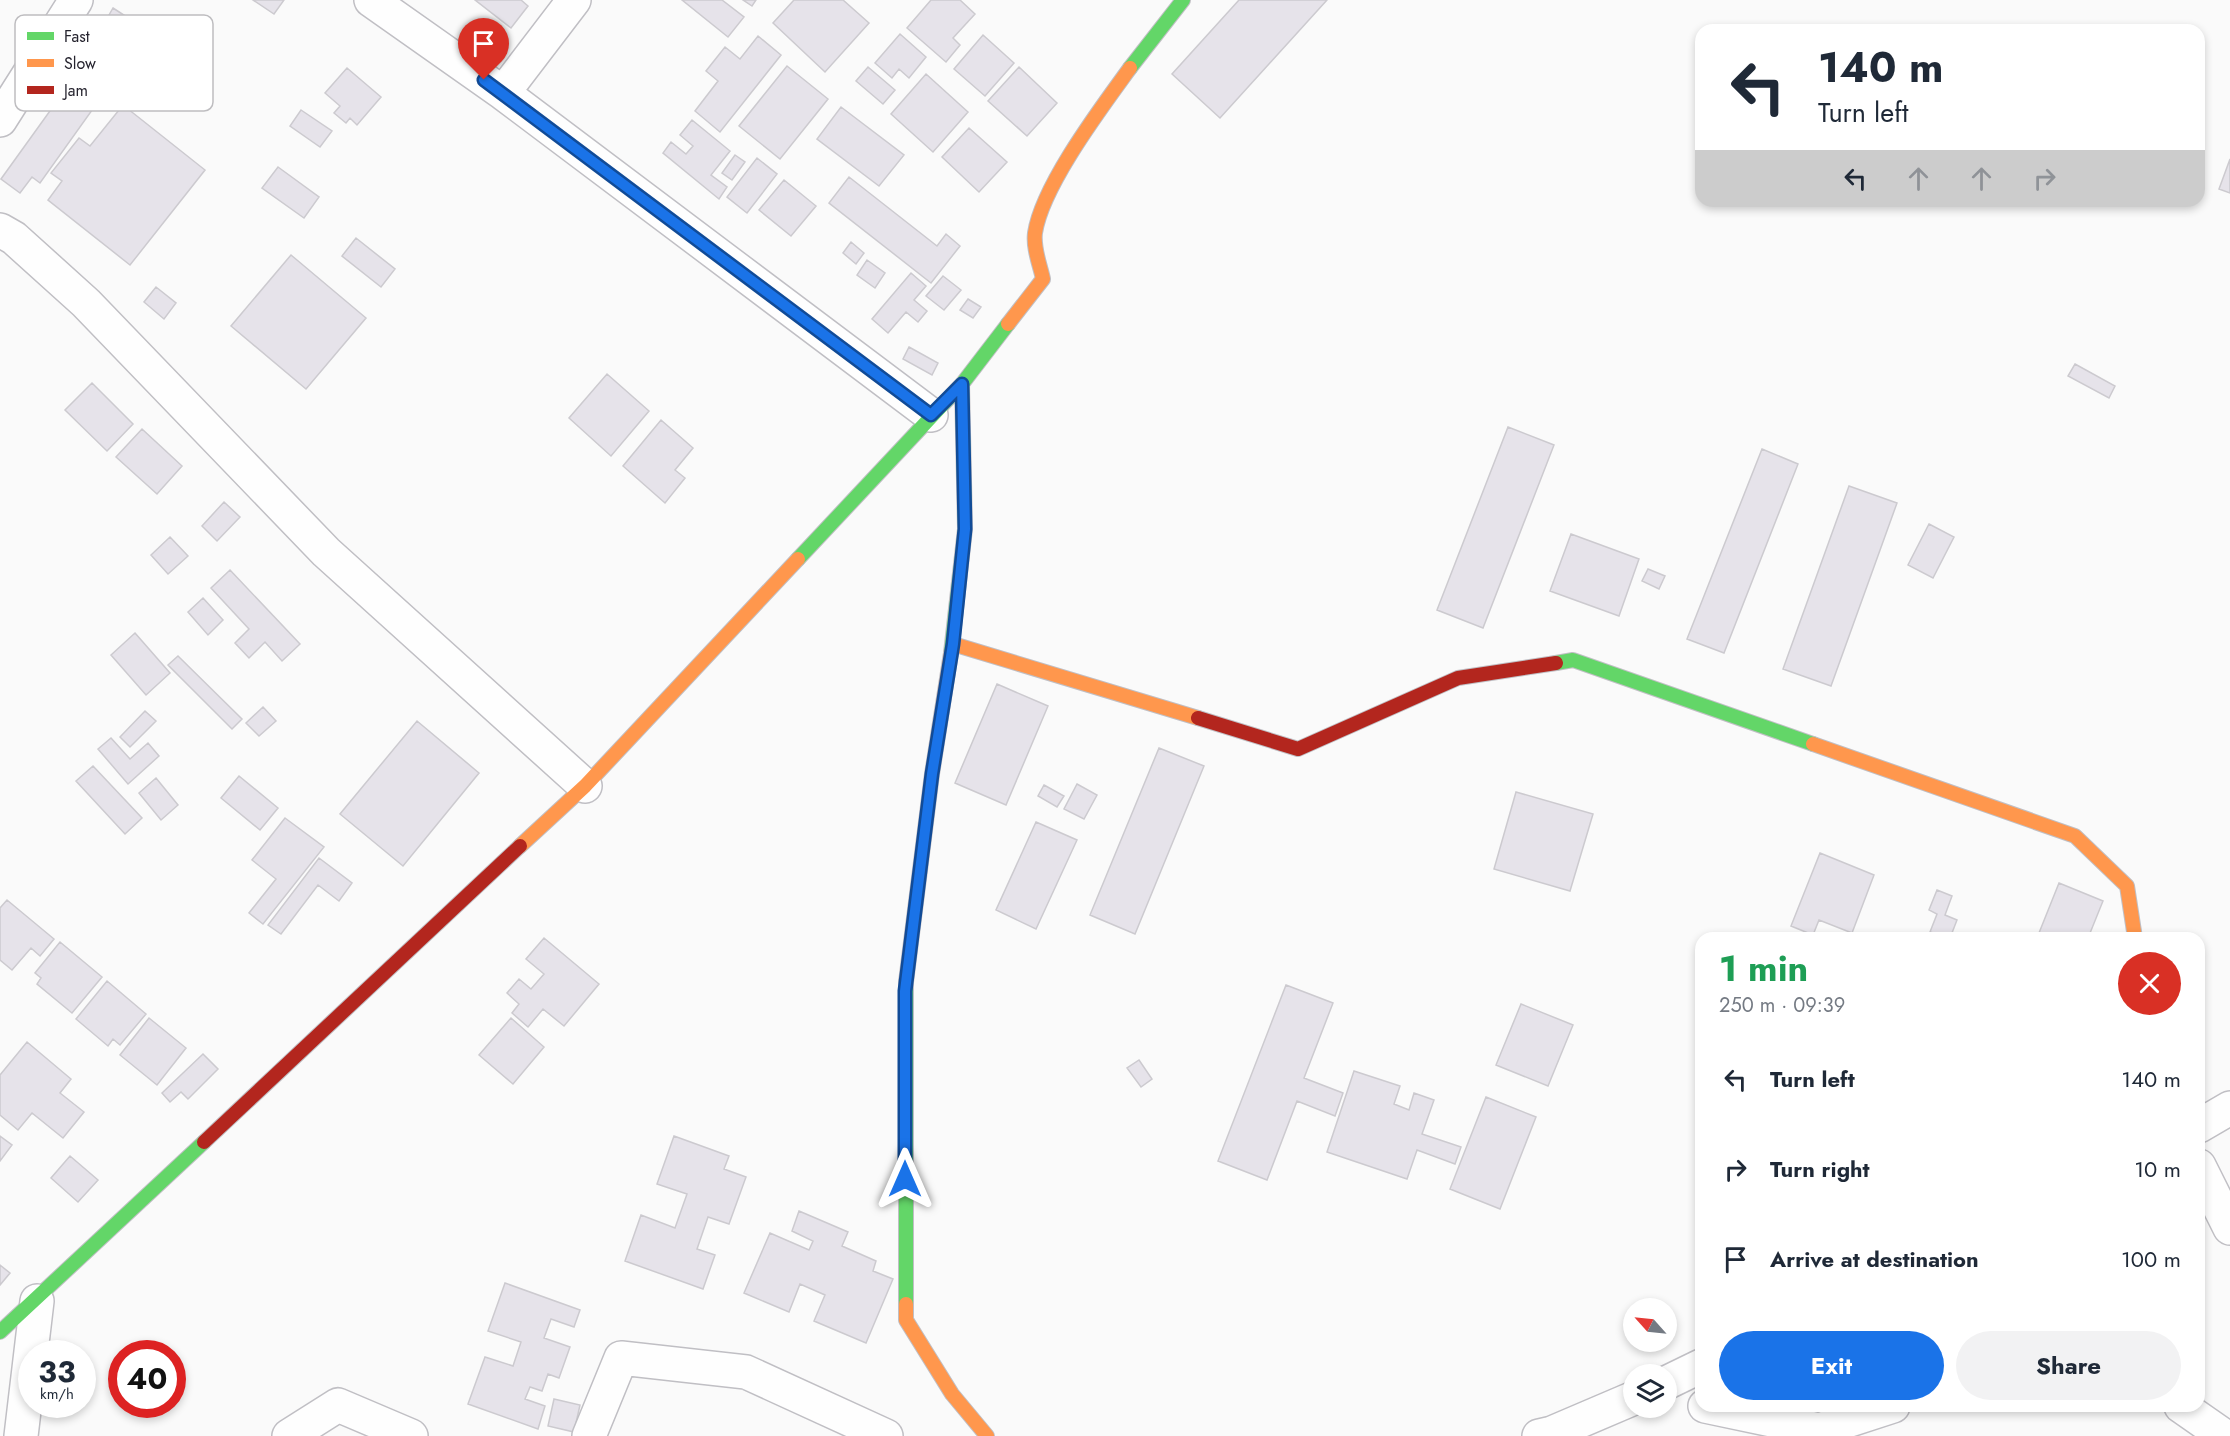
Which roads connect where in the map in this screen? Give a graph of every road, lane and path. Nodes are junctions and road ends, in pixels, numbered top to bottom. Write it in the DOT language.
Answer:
graph roads {
  1 [pos="76,0"];
  2 [pos="371,0"];
  3 [pos="574,0"];
  4 [pos="1183,0"];
  5 [pos="66,15"];
  6 [pos="503,93"];
  7 [pos="15,96"];
  8 [pos="0,120"];
  9 [pos="0,230"];
  10 [pos="962,384"];
  11 [pos="931,415"];
  12 [pos="953,644"];
  13 [pos="585,786"];
  14 [pos="2134,932"];
  15 [pos="2230,1108"];
  16 [pos="2205,1123"];
  17 [pos="2205,1178"];
  18 [pos="2230,1227"];
  19 [pos="37,1300"];
  20 [pos="0,1332"];
  21 [pos="1695,1369"];
  22 [pos="1677,1378"];
  23 [pos="1677,1399"];
  24 [pos="1623,1403"];
  25 [pos="1695,1403"];
  26 [pos="1732,1412"];
  27 [pos="1877,1412"];
  28 [pos="2190,1412"];
  29 [pos="1820,1433"];
  30 [pos="21,1436"];
  31 [pos="289,1436"];
  32 [pos="411,1436"];
  33 [pos="589,1436"];
  34 [pos="886,1436"];
  35 [pos="987,1436"];
  36 [pos="1539,1436"];
  37 [pos="2224,1436"];
  1 -- 5 [label="street"];
  2 -- 6 [label="street"];
  3 -- 6 [label="street"];
  4 -- 10 [label="street"];
  6 -- 11 [label="street"];
  7 -- 8 [label="street"];
  9 -- 13 [label="street"];
  10 -- 11 [label="street"];
  10 -- 12 [label="street"];
  11 -- 13 [label="street"];
  12 -- 14 [label="street"];
  12 -- 35 [label="street"];
  13 -- 19 [label="street"];
  15 -- 16 [label="street"];
  17 -- 18 [label="street"];
  19 -- 20 [label="street"];
  19 -- 30 [label="street"];
  21 -- 22 [label="street"];
  23 -- 25 [label="street"];
  24 -- 36 [label="street"];
  26 -- 29 [label="street"];
  27 -- 29 [label="street"];
  28 -- 37 [label="street"];
  31 -- 32 [label="street"];
  33 -- 34 [label="street"];
}
